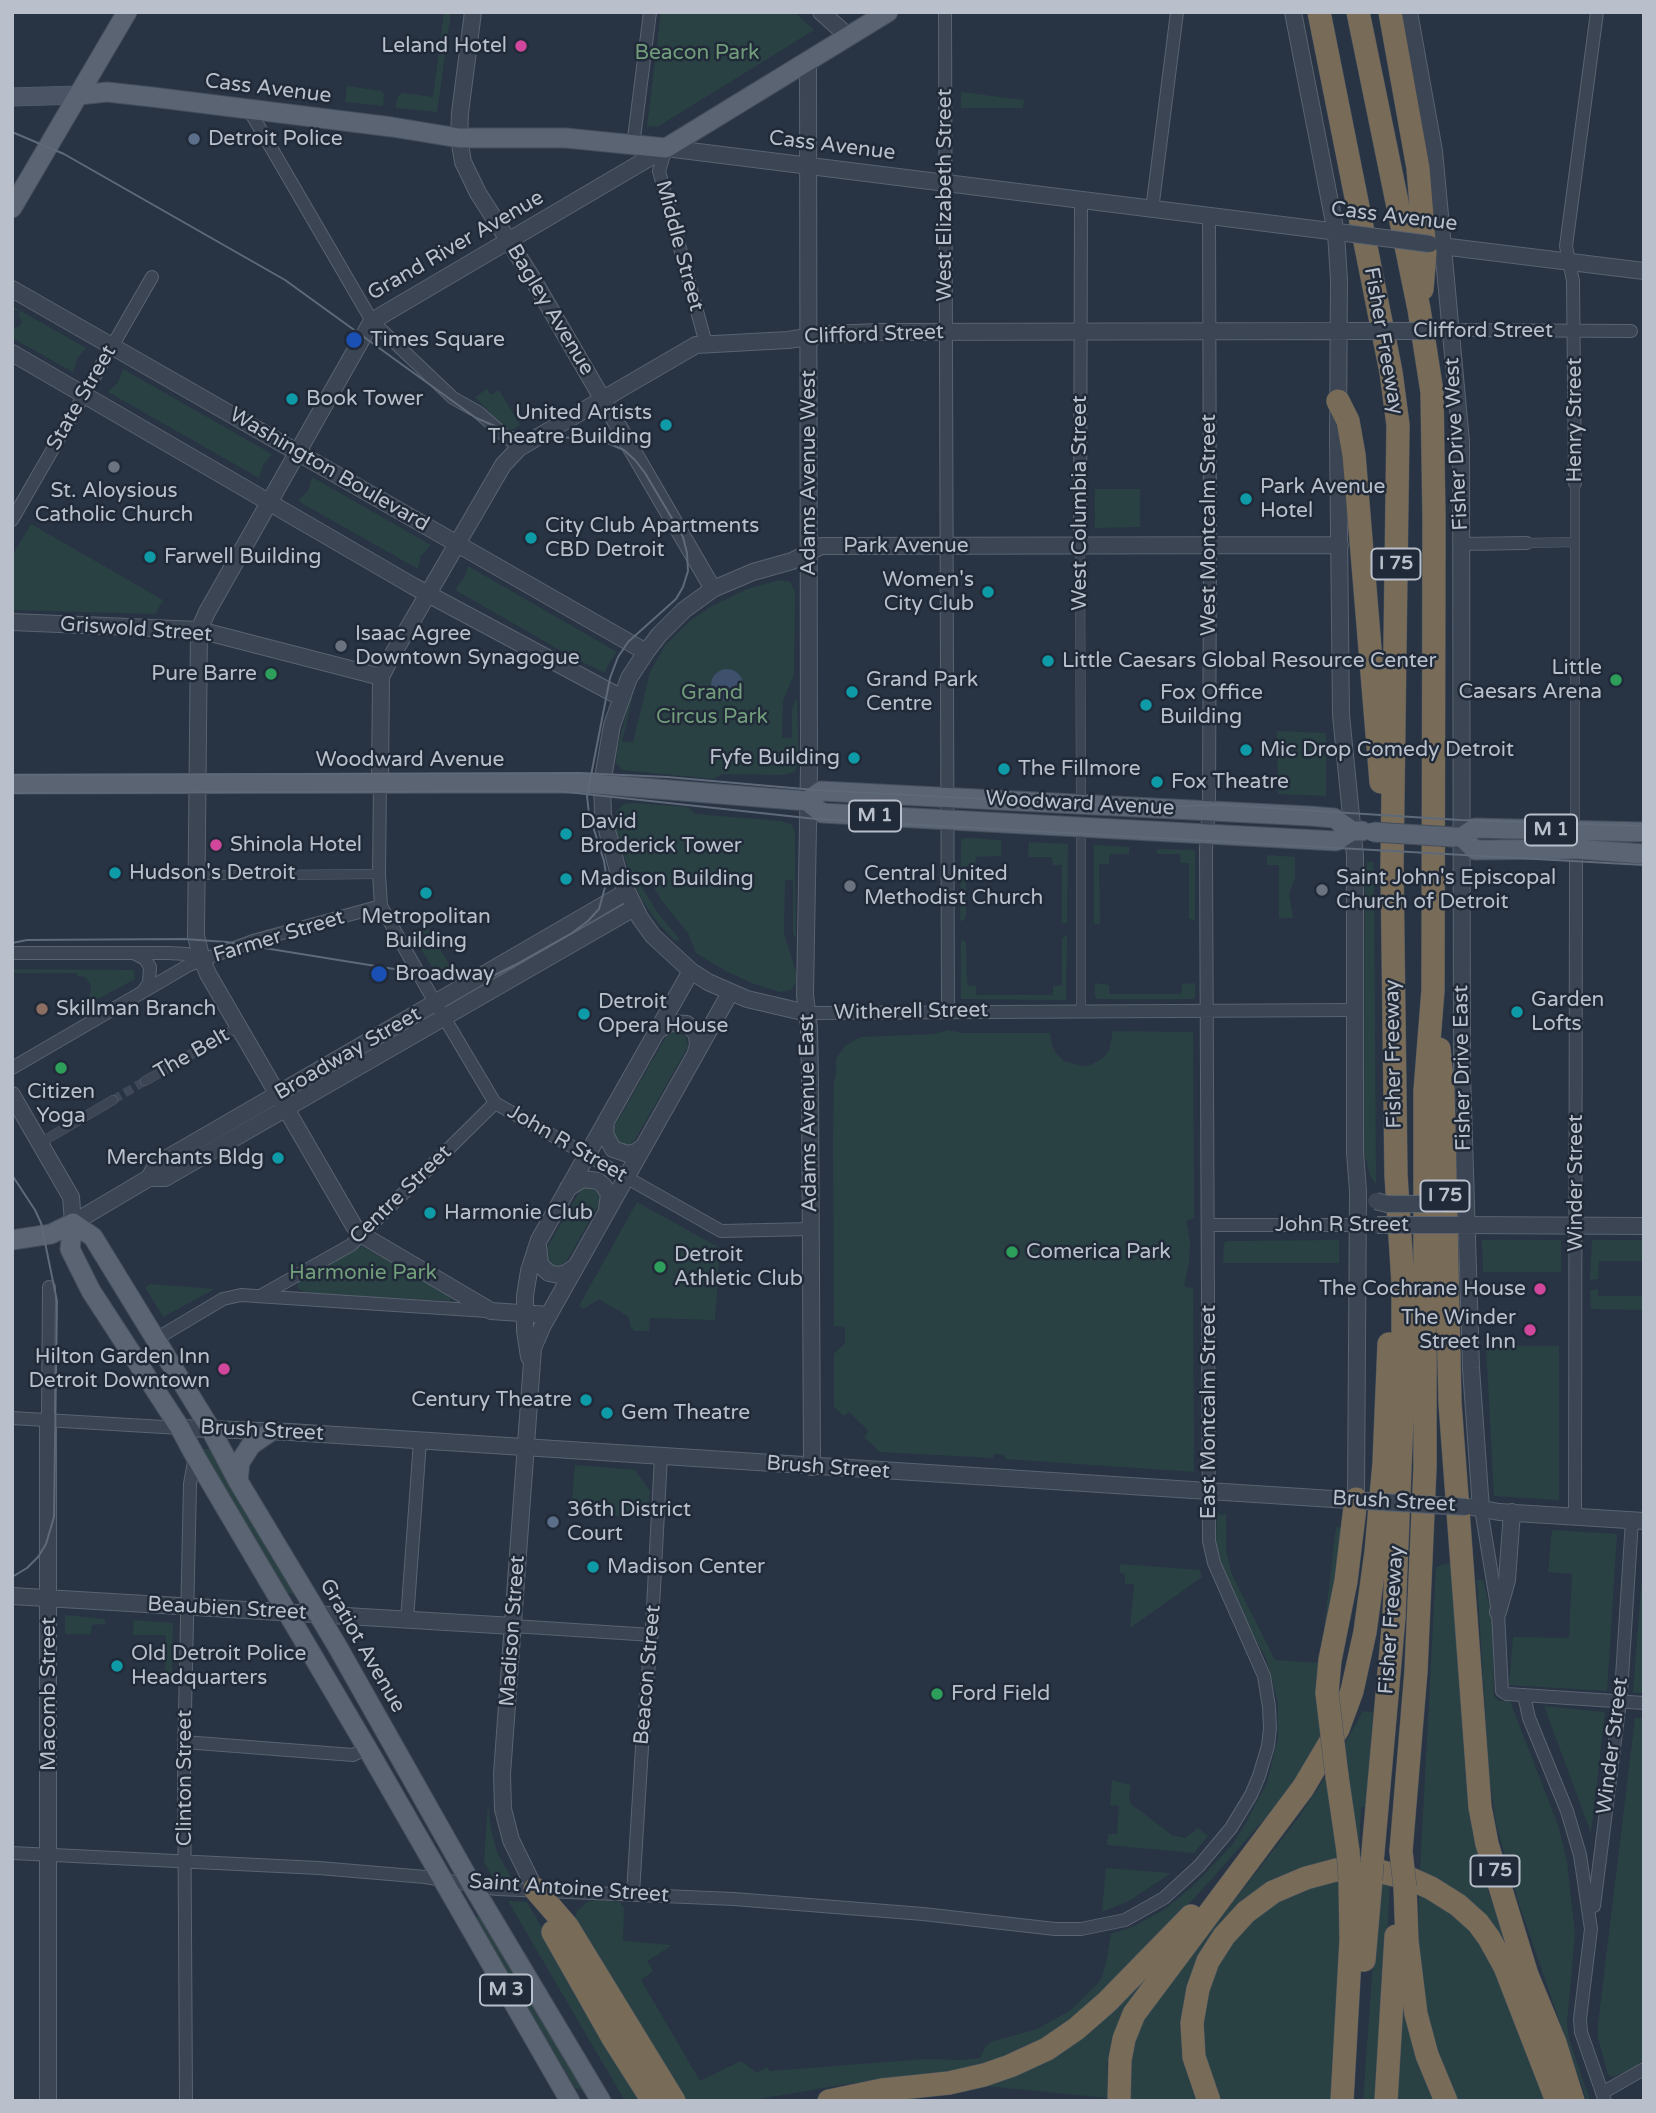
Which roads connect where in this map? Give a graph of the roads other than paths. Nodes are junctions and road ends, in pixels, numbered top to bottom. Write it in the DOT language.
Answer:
graph roads {
  1 [pos="127,12"];
  2 [pos="473,12"];
  3 [pos="650,12"];
  4 [pos="821,12"];
  5 [pos="888,12"];
  6 [pos="944,12"];
  7 [pos="1177,12"];
  8 [pos="1293,12"];
  9 [pos="1319,12"];
  10 [pos="1358,12"];
  11 [pos="1390,12"];
  12 [pos="1409,12"];
  13 [pos="1597,12"];
  14 [pos="849,37"];
  15 [pos="808,62"];
  16 [pos="79,95"];
  17 [pos="12,97"];
  18 [pos="248,108"];
  19 [pos="459,138"];
  20 [pos="633,146"];
  21 [pos="666,148"];
  22 [pos="808,166"];
  23 [pos="945,183"];
  24 [pos="1081,201"];
  25 [pos="12,208"];
  26 [pos="1152,210"];
  27 [pos="1209,217"];
  28 [pos="1341,233"];
  29 [pos="509,241"];
  30 [pos="1436,245"];
  31 [pos="1569,262"];
  32 [pos="1644,271"];
  33 [pos="152,276"];
  34 [pos="12,289"];
  35 [pos="1419,309"];
  36 [pos="372,321"];
  37 [pos="1208,330"];
  38 [pos="1451,330"];
  39 [pos="1574,330"];
  40 [pos="1344,331"];
  41 [pos="1631,331"];
  42 [pos="946,332"];
  43 [pos="1080,332"];
  44 [pos="809,336"];
  45 [pos="706,344"];
  46 [pos="112,345"];
  47 [pos="12,353"];
  48 [pos="84,395"];
  49 [pos="603,399"];
  50 [pos="1338,401"];
  51 [pos="519,448"];
  52 [pos="298,452"];
  53 [pos="1575,483"];
  54 [pos="269,502"];
  55 [pos="12,520"];
  56 [pos="1575,542"];
  57 [pos="1527,543"];
  58 [pos="458,544"];
  59 [pos="1461,544"];
  60 [pos="1340,545"];
  61 [pos="1080,546"];
  62 [pos="1210,546"];
  63 [pos="946,547"];
  64 [pos="807,554"];
  65 [pos="713,589"];
  66 [pos="429,594"];
  67 [pos="12,622"];
  68 [pos="200,630"];
  69 [pos="646,652"];
  70 [pos="381,677"];
  71 [pos="622,698"];
  72 [pos="380,782"];
  73 [pos="199,783"];
  74 [pos="12,784"];
  75 [pos="602,784"];
  76 [pos="947,797"];
  77 [pos="807,801"];
  78 [pos="1081,804"];
  79 [pos="1209,811"];
  80 [pos="947,820"];
  81 [pos="1081,827"];
  82 [pos="1352,831"];
  83 [pos="1644,832"];
  84 [pos="1207,834"];
  85 [pos="1457,837"];
  86 [pos="1576,840"];
  87 [pos="1644,854"];
  88 [pos="1392,866"];
  89 [pos="379,874"];
  90 [pos="196,875"];
  91 [pos="626,892"];
  92 [pos="381,906"];
  93 [pos="634,908"];
  94 [pos="12,953"];
  95 [pos="134,953"];
  96 [pos="202,960"];
  97 [pos="691,971"];
  98 [pos="144,990"];
  99 [pos="1433,990"];
  100 [pos="730,993"];
  101 [pos="435,1003"];
  102 [pos="1081,1010"];
  103 [pos="1355,1010"];
  104 [pos="1208,1011"];
  105 [pos="948,1012"];
  106 [pos="807,1013"];
  107 [pos="444,1018"];
  108 [pos="238,1027"];
  109 [pos="656,1031"];
  110 [pos="695,1055"];
  111 [pos="12,1068"];
  112 [pos="145,1081"];
  113 [pos="12,1095"];
  114 [pos="113,1100"];
  115 [pos="282,1102"];
  116 [pos="495,1103"];
  117 [pos="606,1119"];
  118 [pos="38,1141"];
  119 [pos="644,1145"];
  120 [pos="586,1155"];
  121 [pos="1396,1175"];
  122 [pos="1357,1177"];
  123 [pos="626,1178"];
  124 [pos="1465,1180"];
  125 [pos="565,1192"];
  126 [pos="605,1214"];
  127 [pos="74,1223"];
  128 [pos="1358,1225"];
  129 [pos="1462,1225"];
  130 [pos="1209,1226"];
  131 [pos="1576,1226"];
  132 [pos="1644,1226"];
  133 [pos="811,1229"];
  134 [pos="362,1235"];
  135 [pos="12,1240"];
  136 [pos="539,1240"];
  137 [pos="577,1265"];
  138 [pos="49,1287"];
  139 [pos="261,1295"];
  140 [pos="491,1311"];
  141 [pos="524,1313"];
  142 [pos="549,1315"];
  143 [pos="156,1339"];
  144 [pos="530,1366"];
  145 [pos="12,1418"];
  146 [pos="48,1420"];
  147 [pos="180,1427"];
  148 [pos="210,1428"];
  149 [pos="270,1432"];
  150 [pos="420,1441"];
  151 [pos="526,1447"];
  152 [pos="195,1456"];
  153 [pos="661,1456"];
  154 [pos="812,1467"];
  155 [pos="238,1481"];
  156 [pos="1210,1491"];
  157 [pos="1360,1500"];
  158 [pos="1474,1508"];
  159 [pos="1512,1512"];
  160 [pos="1575,1516"];
  161 [pos="1638,1520"];
  162 [pos="12,1596"];
  163 [pos="49,1598"];
  164 [pos="187,1608"];
  165 [pos="286,1612"];
  166 [pos="1498,1612"];
  167 [pos="319,1615"];
  168 [pos="407,1620"];
  169 [pos="513,1626"];
  170 [pos="652,1635"];
  171 [pos="1524,1695"];
  172 [pos="1619,1701"];
  173 [pos="1644,1703"];
  174 [pos="184,1742"];
  175 [pos="367,1748"];
  176 [pos="1261,1843"];
  177 [pos="12,1853"];
  178 [pos="49,1853"];
  179 [pos="185,1863"];
  180 [pos="1364,1874"];
  181 [pos="443,1880"];
  182 [pos="472,1885"];
  183 [pos="1401,1886"];
  184 [pos="536,1889"];
  185 [pos="633,1893"];
  186 [pos="1125,1920"];
  187 [pos="1591,1929"];
  188 [pos="1644,2069"];
  189 [pos="1118,2090"];
  190 [pos="648,2094"];
  191 [pos="1206,2094"];
  192 [pos="1603,2097"];
  193 [pos="595,2099"];
  194 [pos="48,2101"];
  195 [pos="186,2101"];
  196 [pos="570,2101"];
  197 [pos="674,2101"];
  198 [pos="829,2101"];
  199 [pos="1342,2101"];
  200 [pos="1354,2101"];
  201 [pos="1386,2101"];
  202 [pos="1446,2101"];
  203 [pos="1557,2101"];
  204 [pos="1573,2101"];
  1 -- 16 [label="main road"];
  2 -- 19 [label="street, Bagley Avenue"];
  3 -- 20 [label="street"];
  4 -- 14 [label="street"];
  5 -- 14 [label="main road, Grand River Avenue"];
  6 -- 23 [label="street, West Elizabeth Street"];
  7 -- 26 [label="street"];
  8 -- 28 [label="street"];
  9 -- 88 [label="highway, Fisher Freeway / I 75"];
  10 -- 35 [label="highway, Fisher Freeway / I 75"];
  11 -- 35 [label="highway"];
  12 -- 30 [label="street, Fisher Drive West"];
  13 -- 31 [label="street, Henry Street"];
  14 -- 15 [label="main road, Grand River Avenue"];
  15 -- 21 [label="main road, Grand River Avenue"];
  15 -- 22 [label="street, Adams Avenue West"];
  16 -- 17 [label="main road, Cass Avenue"];
  16 -- 18 [label="main road, Cass Avenue"];
  16 -- 25 [label="main road"];
  18 -- 19 [label="main road, Cass Avenue"];
  18 -- 36 [label="street"];
  19 -- 20 [label="main road, Cass Avenue"];
  19 -- 29 [label="street, Bagley Avenue"];
  20 -- 21 [label="main road, Cass Avenue"];
  21 -- 22 [label="street, Cass Avenue"];
  21 -- 29 [label="street, Grand River Avenue"];
  21 -- 45 [label="street, Middle Street"];
  22 -- 23 [label="street, Cass Avenue"];
  22 -- 44 [label="street, Adams Avenue West"];
  23 -- 24 [label="street, Cass Avenue"];
  23 -- 42 [label="street, West Elizabeth Street"];
  24 -- 26 [label="street, Cass Avenue"];
  24 -- 43 [label="street, West Columbia Street"];
  26 -- 27 [label="street, Cass Avenue"];
  27 -- 28 [label="street, Cass Avenue"];
  27 -- 37 [label="street, West Montcalm Street"];
  28 -- 30 [label="street, Cass Avenue, bridge"];
  28 -- 40 [label="street"];
  29 -- 36 [label="street, Grand River Avenue"];
  29 -- 49 [label="street, Bagley Avenue"];
  30 -- 31 [label="street, Cass Avenue"];
  30 -- 38 [label="street, Fisher Drive West"];
  31 -- 32 [label="street, Cass Avenue"];
  31 -- 39 [label="street, Henry Street"];
  33 -- 46 [label="street, State Street"];
  34 -- 46 [label="street, Washington Boulevard"];
  35 -- 99 [label="highway, Fisher Freeway / I 75"];
  36 -- 51 [label="street"];
  36 -- 52 [label="street, Grand River Avenue"];
  37 -- 40 [label="street, Clifford Street"];
  37 -- 43 [label="street, Clifford Street"];
  37 -- 62 [label="street, West Montcalm Street"];
  38 -- 39 [label="street, Clifford Street"];
  38 -- 40 [label="street, Clifford Street, bridge"];
  38 -- 59 [label="street, Fisher Drive West"];
  39 -- 41 [label="street, Clifford Street"];
  39 -- 53 [label="street, Henry Street"];
  40 -- 50 [label="street"];
  42 -- 43 [label="street, Clifford Street"];
  42 -- 44 [label="street, Clifford Street"];
  42 -- 63 [label="street, West Elizabeth Street"];
  43 -- 61 [label="street, West Columbia Street"];
  44 -- 45 [label="street, Clifford Street"];
  44 -- 64 [label="street, Adams Avenue West"];
  45 -- 49 [label="street, Clifford Street"];
  46 -- 48 [label="street, State Street"];
  46 -- 52 [label="street, Washington Boulevard"];
  47 -- 48 [label="street"];
  48 -- 54 [label="street"];
  48 -- 55 [label="street, State Street"];
  49 -- 51 [label="street, Clifford Street"];
  49 -- 65 [label="street, Bagley Avenue"];
  50 -- 60 [label="street"];
  50 -- 88 [label="highway"];
  51 -- 58 [label="street, Clifford Street"];
  52 -- 54 [label="street, Grand River Avenue"];
  52 -- 58 [label="street, Washington Boulevard"];
  53 -- 56 [label="street, Henry Street"];
  54 -- 66 [label="street"];
  54 -- 68 [label="street, Grand River Avenue"];
  56 -- 57 [label="street"];
  56 -- 86 [label="street, Henry Street"];
  57 -- 59 [label="street"];
  58 -- 66 [label="street, Clifford Street"];
  58 -- 69 [label="street, Washington Boulevard"];
  59 -- 85 [label="street, Fisher Drive West"];
  60 -- 62 [label="street, Park Avenue"];
  60 -- 82 [label="street"];
  61 -- 62 [label="street, Park Avenue"];
  61 -- 63 [label="street, Park Avenue"];
  61 -- 78 [label="street, West Columbia Street"];
  62 -- 79 [label="street, West Montcalm Street"];
  63 -- 64 [label="street, Park Avenue"];
  63 -- 76 [label="street, West Elizabeth Street"];
  64 -- 65 [label="street, Park Avenue"];
  64 -- 77 [label="street, Adams Avenue West"];
  65 -- 69 [label="street, Park Avenue"];
  66 -- 70 [label="street, Clifford Street"];
  66 -- 71 [label="street"];
  67 -- 68 [label="street, Griswold Street"];
  68 -- 70 [label="street, Griswold Street"];
  68 -- 73 [label="street, Grand River Avenue"];
  69 -- 71 [label="street, Park Avenue"];
  70 -- 72 [label="street, Clifford Street"];
  71 -- 75 [label="street, Park Avenue"];
  72 -- 73 [label="main road, Woodward Avenue"];
  72 -- 75 [label="main road, Woodward Avenue"];
  72 -- 89 [label="street, John R Street"];
  73 -- 74 [label="main road, Woodward Avenue"];
  73 -- 90 [label="street, Grand River Avenue"];
  75 -- 77 [label="main road, Woodward Avenue"];
  75 -- 91 [label="street, Witherell Street"];
  76 -- 77 [label="main road, Woodward Avenue / M 1"];
  76 -- 78 [label="main road, Woodward Avenue / M 1"];
  76 -- 80 [label="street, West Elizabeth Street"];
  77 -- 80 [label="main road, Woodward Avenue / M 1"];
  77 -- 106 [label="street, Adams Avenue East"];
  78 -- 79 [label="main road, Woodward Avenue / M 1"];
  79 -- 82 [label="main road, Woodward Avenue / M 1"];
  79 -- 84 [label="street, West Montcalm Street"];
  80 -- 81 [label="main road, Woodward Avenue / M 1"];
  80 -- 105 [label="street, West Elizabeth Street"];
  81 -- 84 [label="main road, Woodward Avenue / M 1"];
  81 -- 102 [label="street"];
  82 -- 84 [label="main road, Woodward Avenue / M 1"];
  82 -- 85 [label="main road, Woodward Avenue / M 1, bridge"];
  82 -- 103 [label="street"];
  83 -- 86 [label="main road, Woodward Avenue / M 1"];
  84 -- 104 [label="street, East Montcalm Street"];
  85 -- 86 [label="main road, Woodward Avenue / M 1"];
  85 -- 124 [label="street, Fisher Drive East"];
  86 -- 87 [label="main road, Woodward Avenue / M 1"];
  86 -- 131 [label="street, Winder Street"];
  88 -- 121 [label="highway, Fisher Freeway / I 75"];
  89 -- 90 [label="street"];
  89 -- 92 [label="street, John R Street"];
  90 -- 96 [label="street, Grand River Avenue"];
  91 -- 93 [label="street, Witherell Street"];
  91 -- 101 [label="street, Broadway Street"];
  92 -- 96 [label="street, Farmer Street"];
  92 -- 101 [label="street, John R Street"];
  93 -- 97 [label="street, Witherell Street"];
  93 -- 107 [label="street, Broadway Street"];
  94 -- 95 [label="street, Farmer Street"];
  95 -- 96 [label="street, Farmer Street"];
  95 -- 98 [label="street"];
  96 -- 98 [label="street"];
  96 -- 108 [label="street, Grand River Avenue"];
  97 -- 100 [label="street, Witherell Street"];
  97 -- 109 [label="street, Madison Street"];
  98 -- 111 [label="street"];
  99 -- 183 [label="highway, Fisher Freeway, bridge"];
  99 -- 204 [label="highway, I 75"];
  100 -- 106 [label="street, Witherell Street"];
  100 -- 110 [label="street, Madison Street"];
  101 -- 107 [label="street, John R Street"];
  101 -- 115 [label="street, Broadway Street"];
  102 -- 104 [label="street, Witherell Street"];
  102 -- 105 [label="street, Witherell Street"];
  103 -- 104 [label="street, Witherell Street"];
  103 -- 122 [label="street"];
  104 -- 130 [label="street, East Montcalm Street"];
  105 -- 106 [label="street, Witherell Street"];
  106 -- 133 [label="street, Adams Avenue East"];
  107 -- 115 [label="street, Broadway Street"];
  107 -- 116 [label="street, John R Street"];
  108 -- 112 [label="street, The Belt"];
  108 -- 115 [label="street, Grand River Avenue"];
  109 -- 110 [label="street"];
  109 -- 117 [label="street, Madison Street"];
  110 -- 119 [label="street, Madison Street"];
  113 -- 118 [label="street, M 3"];
  114 -- 118 [label="street"];
  115 -- 127 [label="street, Broadway Street"];
  115 -- 134 [label="street, Grand River Avenue"];
  116 -- 120 [label="street, John R Street"];
  116 -- 134 [label="street, Centre Street"];
  117 -- 119 [label="street"];
  117 -- 120 [label="street, Madison Street"];
  118 -- 127 [label="street, M 3"];
  119 -- 123 [label="street, Madison Street"];
  120 -- 123 [label="street, John R Street"];
  120 -- 125 [label="street, Madison Street"];
  121 -- 176 [label="highway, I 75"];
  121 -- 180 [label="highway, Fisher Freeway"];
  122 -- 124 [label="street, bridge"];
  122 -- 128 [label="street"];
  123 -- 126 [label="street, Madison Street"];
  123 -- 133 [label="street, John R Street"];
  124 -- 129 [label="street, Fisher Drive East"];
  125 -- 126 [label="street"];
  125 -- 136 [label="street, Madison Street"];
  126 -- 137 [label="street, Madison Street"];
  127 -- 135 [label="main road"];
  127 -- 143 [label="main road, Gratiot Avenue / M 3"];
  127 -- 147 [label="main road, M 3"];
  128 -- 129 [label="street, John R Street, bridge"];
  128 -- 130 [label="street, John R Street"];
  128 -- 157 [label="street"];
  129 -- 131 [label="street, John R Street"];
  129 -- 158 [label="street, Fisher Drive East"];
  130 -- 156 [label="street, East Montcalm Street"];
  131 -- 132 [label="street, John R Street"];
  131 -- 160 [label="street, Winder Street"];
  133 -- 154 [label="street, Adams Avenue East"];
  134 -- 139 [label="street, Centre Street"];
  134 -- 140 [label="street"];
  136 -- 137 [label="street"];
  136 -- 141 [label="street, Madison Street"];
  137 -- 142 [label="street, Madison Street"];
  138 -- 146 [label="street, Macomb Street"];
  139 -- 140 [label="street"];
  139 -- 143 [label="street"];
  140 -- 141 [label="street"];
  141 -- 142 [label="street"];
  141 -- 144 [label="street, Madison Street"];
  142 -- 144 [label="street, Madison Street"];
  143 -- 148 [label="main road, Gratiot Avenue / M 3"];
  144 -- 151 [label="street, Madison Street"];
  145 -- 146 [label="street, Brush Street"];
  146 -- 147 [label="street, Brush Street"];
  146 -- 163 [label="street, Macomb Street"];
  147 -- 148 [label="street, Brush Street"];
  147 -- 152 [label="main road, M 3"];
  148 -- 149 [label="street, Brush Street"];
  148 -- 155 [label="main road, Gratiot Avenue / M 3"];
  149 -- 150 [label="street, Brush Street"];
  149 -- 155 [label="main road"];
  150 -- 151 [label="street, Brush Street"];
  150 -- 168 [label="street"];
  151 -- 153 [label="street, Brush Street"];
  151 -- 169 [label="street, Madison Street"];
  152 -- 164 [label="street, Clinton Street"];
  152 -- 165 [label="main road, M 3"];
  153 -- 154 [label="street, Brush Street"];
  153 -- 170 [label="street, Beacon Street"];
  154 -- 156 [label="street, Brush Street"];
  155 -- 167 [label="main road, Gratiot Avenue / M 3"];
  156 -- 157 [label="street, Brush Street"];
  156 -- 186 [label="street, East Montcalm Street"];
  157 -- 158 [label="street, Brush Street, bridge"];
  157 -- 180 [label="highway, bridge"];
  158 -- 159 [label="street, Brush Street"];
  158 -- 166 [label="street"];
  159 -- 160 [label="street, Brush Street"];
  159 -- 166 [label="street"];
  160 -- 161 [label="street, Brush Street"];
  161 -- 172 [label="street, Winder Street"];
  162 -- 163 [label="street, Beaubien Street"];
  163 -- 164 [label="street, Beaubien Street"];
  163 -- 178 [label="street, Macomb Street"];
  164 -- 165 [label="street, Beaubien Street"];
  164 -- 174 [label="street, Clinton Street"];
  165 -- 167 [label="street, Beaubien Street"];
  165 -- 175 [label="main road, M 3"];
  166 -- 171 [label="street"];
  167 -- 168 [label="street, Beaubien Street"];
  167 -- 182 [label="main road, Gratiot Avenue / M 3"];
  168 -- 169 [label="street, Beaubien Street"];
  169 -- 170 [label="street, Beaubien Street"];
  169 -- 184 [label="street, Madison Street"];
  170 -- 185 [label="street, Beacon Street"];
  171 -- 172 [label="street"];
  171 -- 187 [label="street"];
  172 -- 173 [label="street"];
  172 -- 187 [label="street, Winder Street"];
  174 -- 175 [label="street"];
  174 -- 179 [label="street, Clinton Street"];
  175 -- 181 [label="main road, M 3"];
  176 -- 189 [label="highway, I 75"];
  176 -- 198 [label="highway"];
  177 -- 178 [label="street, Saint Antoine Street"];
  178 -- 179 [label="street, Saint Antoine Street"];
  178 -- 194 [label="street, Macomb Street"];
  179 -- 181 [label="street, Saint Antoine Street"];
  179 -- 195 [label="street, Clinton Street"];
  180 -- 199 [label="highway"];
  180 -- 200 [label="highway, Fisher Freeway"];
  181 -- 182 [label="street, Saint Antoine Street"];
  181 -- 196 [label="main road, M 3"];
  182 -- 184 [label="street, Saint Antoine Street"];
  182 -- 193 [label="main road, Gratiot Avenue / M 3"];
  183 -- 201 [label="highway"];
  183 -- 202 [label="highway"];
  184 -- 185 [label="street, Saint Antoine Street"];
  184 -- 190 [label="highway"];
  184 -- 197 [label="highway"];
  185 -- 186 [label="street, Saint Antoine Street"];
  187 -- 192 [label="street, Winder Street"];
  188 -- 192 [label="street"];
  191 -- 203 [label="highway"];
}
